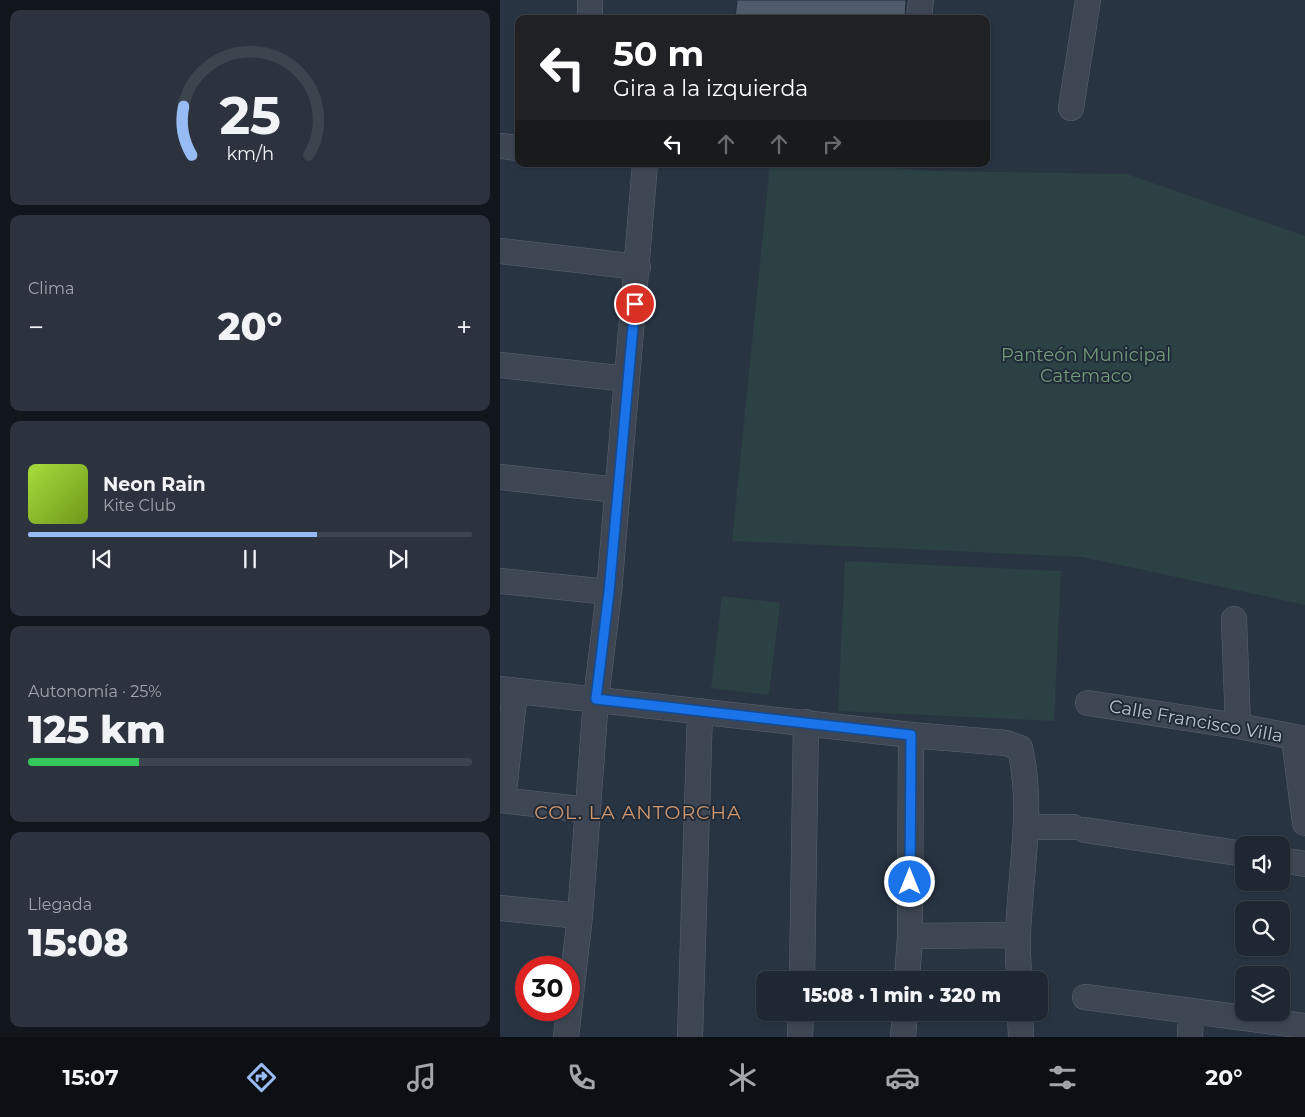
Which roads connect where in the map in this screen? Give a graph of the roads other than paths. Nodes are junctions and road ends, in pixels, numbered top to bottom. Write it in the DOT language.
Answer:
graph roads {
  1 [pos="590,0"];
  2 [pos="921,0"];
  3 [pos="1088,0"];
  4 [pos="590,15"];
  5 [pos="919,15"];
  6 [pos="1071,108"];
  7 [pos="500,146"];
  8 [pos="515,148"];
  9 [pos="645,167"];
  10 [pos="500,251"];
  11 [pos="638,267"];
  12 [pos="500,365"];
  13 [pos="627,379"];
  14 [pos="500,477"];
  15 [pos="617,490"];
  16 [pos="500,581"];
  17 [pos="609,592"];
  18 [pos="1234,619"];
  19 [pos="508,690"];
  20 [pos="596,699"];
  21 [pos="1088,703"];
  22 [pos="700,712"];
  23 [pos="806,722"];
  24 [pos="1238,726"];
  25 [pos="911,735"];
  26 [pos="1300,739"];
  27 [pos="502,800"];
  28 [pos="588,810"];
  29 [pos="1305,822"];
  30 [pos="1026,827"];
  31 [pos="1235,853"];
  32 [pos="1290,862"];
  33 [pos="1305,864"];
  34 [pos="500,908"];
  35 [pos="580,916"];
  36 [pos="1018,935"];
  37 [pos="910,936"];
  38 [pos="802,971"];
  39 [pos="908,971"];
  40 [pos="1019,971"];
  41 [pos="1085,998"];
  42 [pos="1191,1011"];
  43 [pos="801,1021"];
  44 [pos="905,1021"];
  45 [pos="1020,1021"];
  46 [pos="1305,1026"];
  47 [pos="566,1037"];
  48 [pos="690,1037"];
  49 [pos="800,1037"];
  50 [pos="904,1037"];
  51 [pos="1021,1037"];
  52 [pos="1190,1037"];
  1 -- 4 [label="street"];
  2 -- 5 [label="street"];
  3 -- 6 [label="street"];
  7 -- 8 [label="street"];
  9 -- 11 [label="street"];
  10 -- 11 [label="street"];
  11 -- 13 [label="street"];
  12 -- 13 [label="street"];
  13 -- 15 [label="street"];
  14 -- 15 [label="street"];
  15 -- 17 [label="street"];
  16 -- 17 [label="street"];
  17 -- 20 [label="street"];
  18 -- 24 [label="street"];
  19 -- 20 [label="street"];
  19 -- 27 [label="street"];
  20 -- 22 [label="street"];
  20 -- 28 [label="street"];
  21 -- 24 [label="street, Calle Francisco Villa"];
  22 -- 23 [label="street"];
  22 -- 48 [label="street"];
  23 -- 25 [label="street"];
  23 -- 38 [label="street"];
  24 -- 26 [label="street, Calle Francisco Villa"];
  25 -- 30 [label="street"];
  25 -- 37 [label="street"];
  26 -- 29 [label="street"];
  27 -- 28 [label="street"];
  28 -- 35 [label="street"];
  30 -- 31 [label="street"];
  30 -- 36 [label="street"];
  32 -- 33 [label="street"];
  34 -- 35 [label="street"];
  35 -- 47 [label="street"];
  36 -- 37 [label="street"];
  36 -- 40 [label="street"];
  37 -- 39 [label="street"];
  41 -- 42 [label="street"];
  42 -- 46 [label="street"];
  42 -- 52 [label="street"];
  43 -- 49 [label="street"];
  44 -- 50 [label="street"];
  45 -- 51 [label="street"];
}
